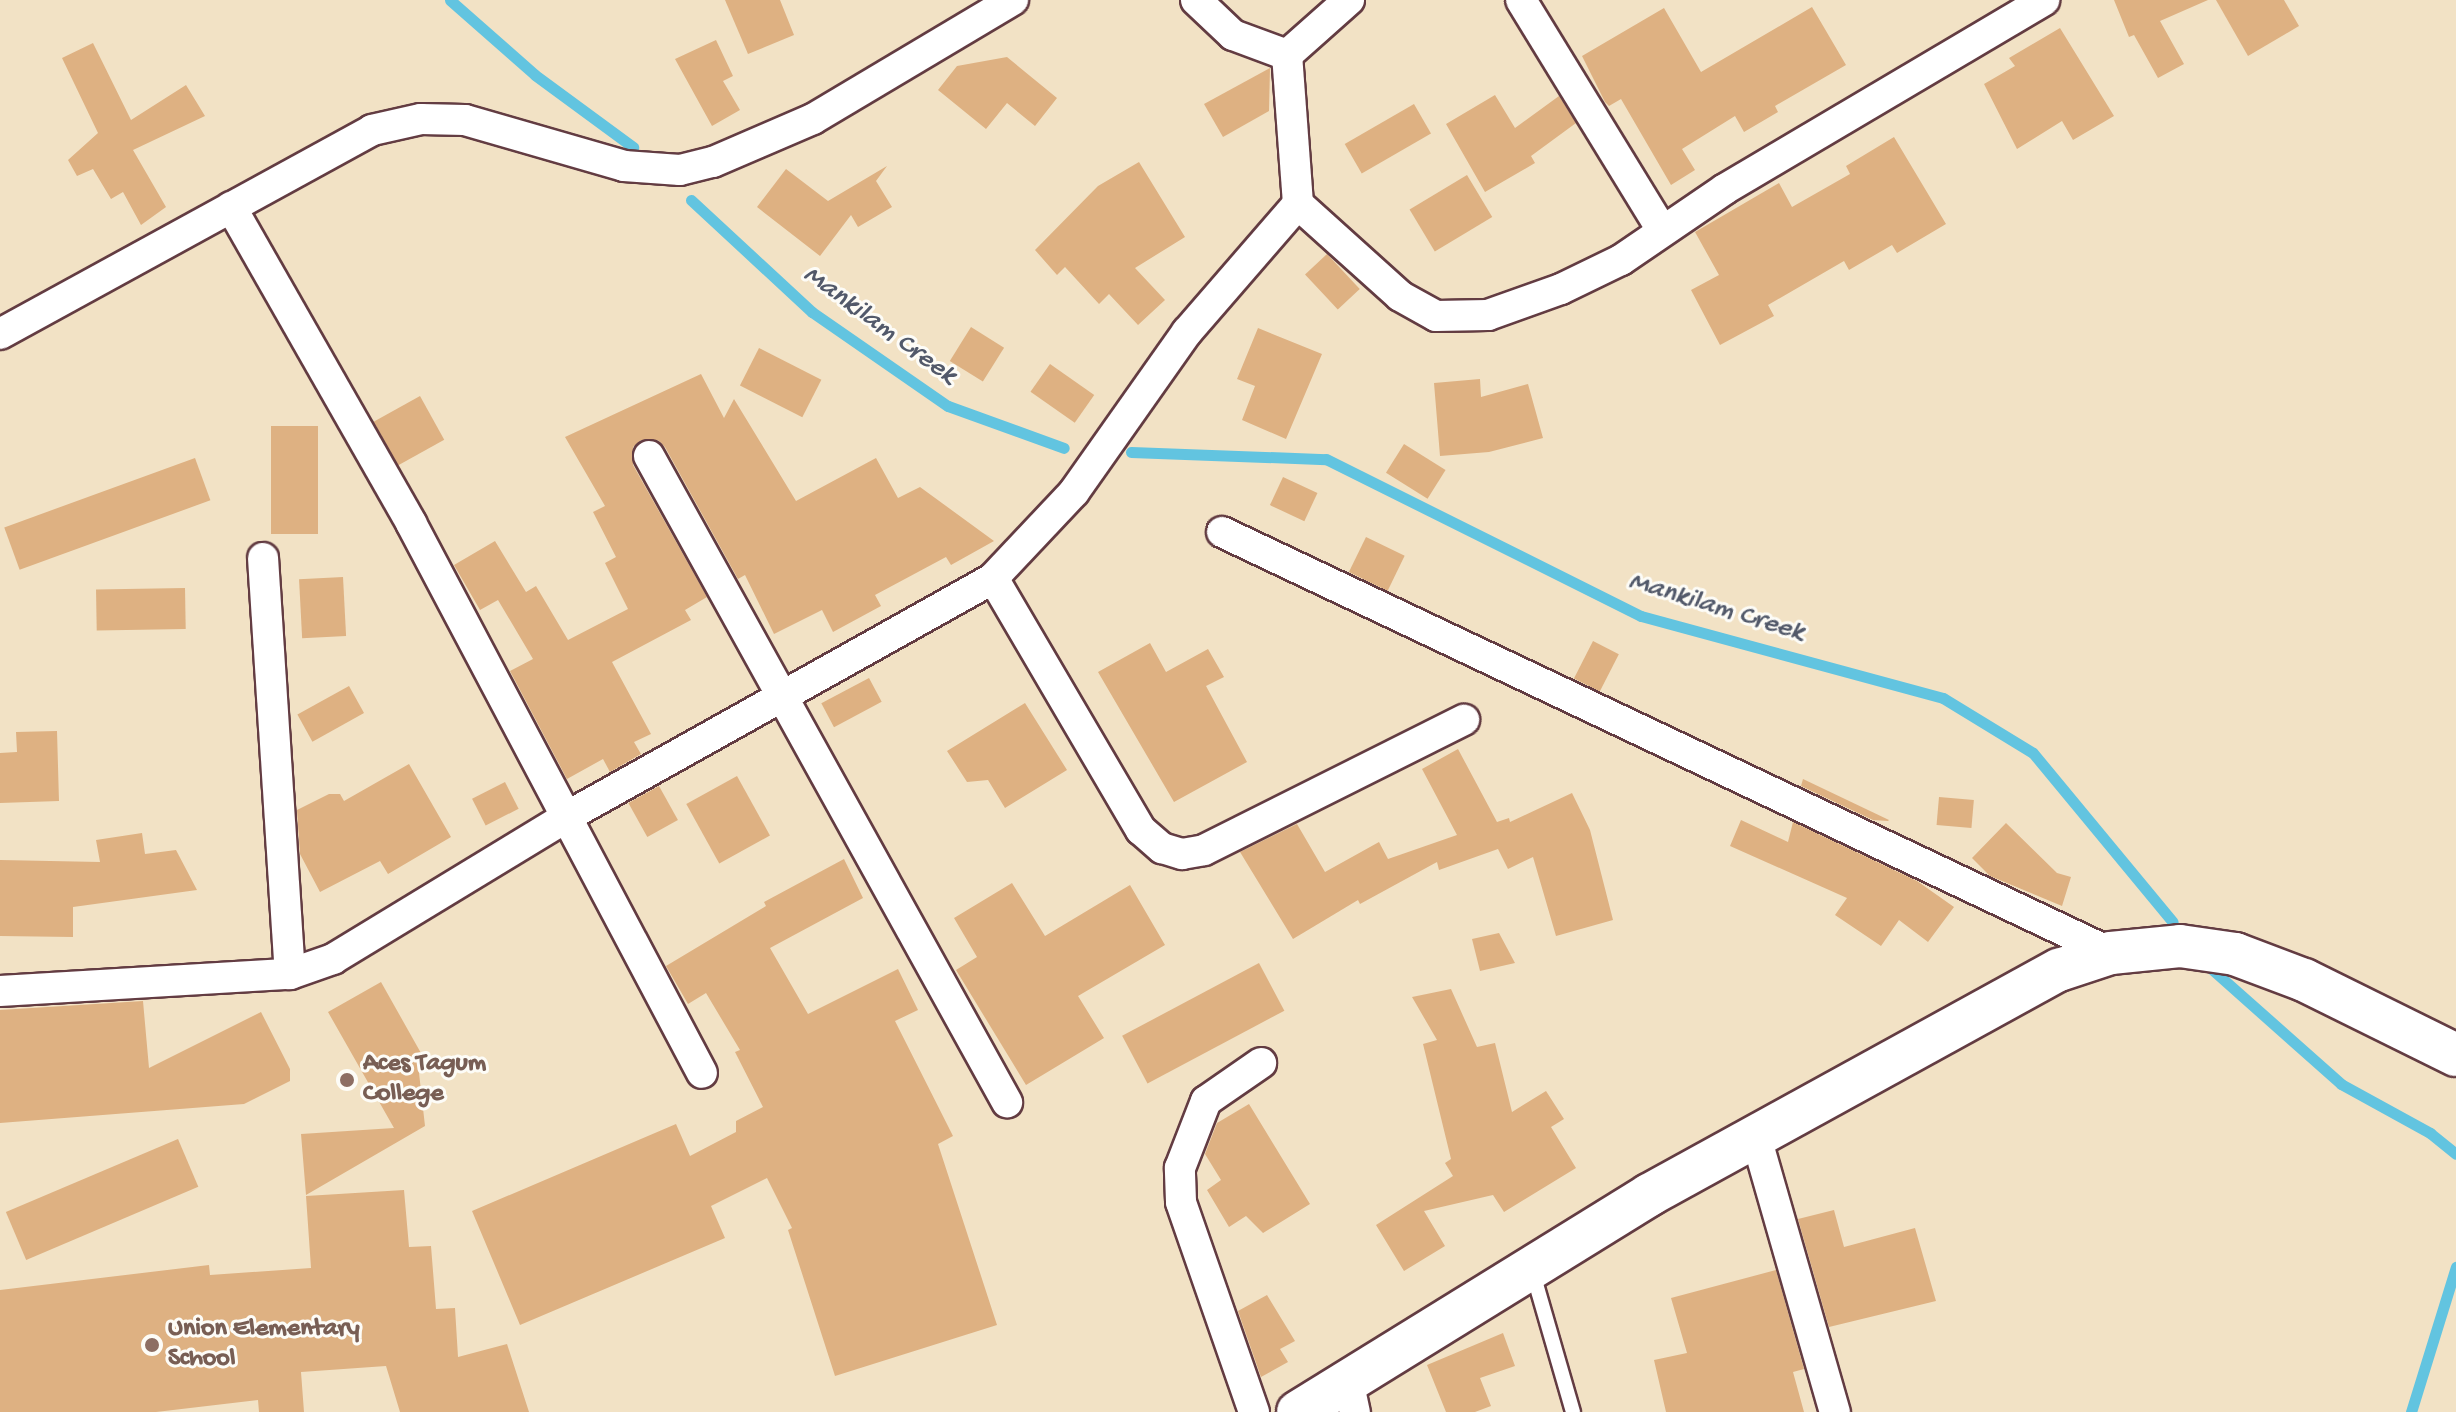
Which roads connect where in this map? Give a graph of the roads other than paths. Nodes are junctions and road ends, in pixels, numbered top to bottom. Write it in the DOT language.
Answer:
graph roads {
  1 [pos="1013,0"];
  2 [pos="1196,0"];
  3 [pos="1349,0"];
  4 [pos="1521,0"];
  5 [pos="2044,0"];
  6 [pos="1287,55"];
  7 [pos="1298,204"];
  8 [pos="231,207"];
  9 [pos="1662,230"];
  10 [pos="0,334"];
  11 [pos="649,456"];
  12 [pos="1222,532"];
  13 [pos="263,558"];
  14 [pos="993,578"];
  15 [pos="785,694"];
  16 [pos="1464,720"];
  17 [pos="568,816"];
  18 [pos="2111,953"];
  19 [pos="290,974"];
  20 [pos="0,991"];
  21 [pos="2456,1055"];
  22 [pos="1261,1063"];
  23 [pos="702,1073"];
  24 [pos="1007,1102"];
  25 [pos="1756,1137"];
  26 [pos="1530,1264"];
  27 [pos="1351,1396"];
  28 [pos="1254,1412"];
  29 [pos="1298,1412"];
  30 [pos="1573,1412"];
  31 [pos="1835,1412"];
  1 -- 8 [label="street"];
  2 -- 6 [label="street"];
  3 -- 6 [label="street"];
  4 -- 9 [label="street"];
  5 -- 9 [label="street"];
  6 -- 7 [label="street"];
  7 -- 9 [label="street"];
  7 -- 14 [label="street"];
  8 -- 10 [label="street"];
  8 -- 17 [label="street"];
  11 -- 15 [label="street"];
  12 -- 18 [label="street"];
  13 -- 19 [label="street"];
  14 -- 15 [label="street"];
  14 -- 16 [label="street"];
  15 -- 17 [label="street"];
  15 -- 24 [label="street"];
  17 -- 19 [label="street"];
  17 -- 23 [label="street"];
  18 -- 21 [label="street"];
  18 -- 25 [label="street"];
  19 -- 20 [label="street"];
  22 -- 28 [label="street"];
  25 -- 26 [label="street"];
  25 -- 31 [label="street"];
  26 -- 27 [label="street"];
  26 -- 30 [label="lane"];
  27 -- 29 [label="street"];
}
